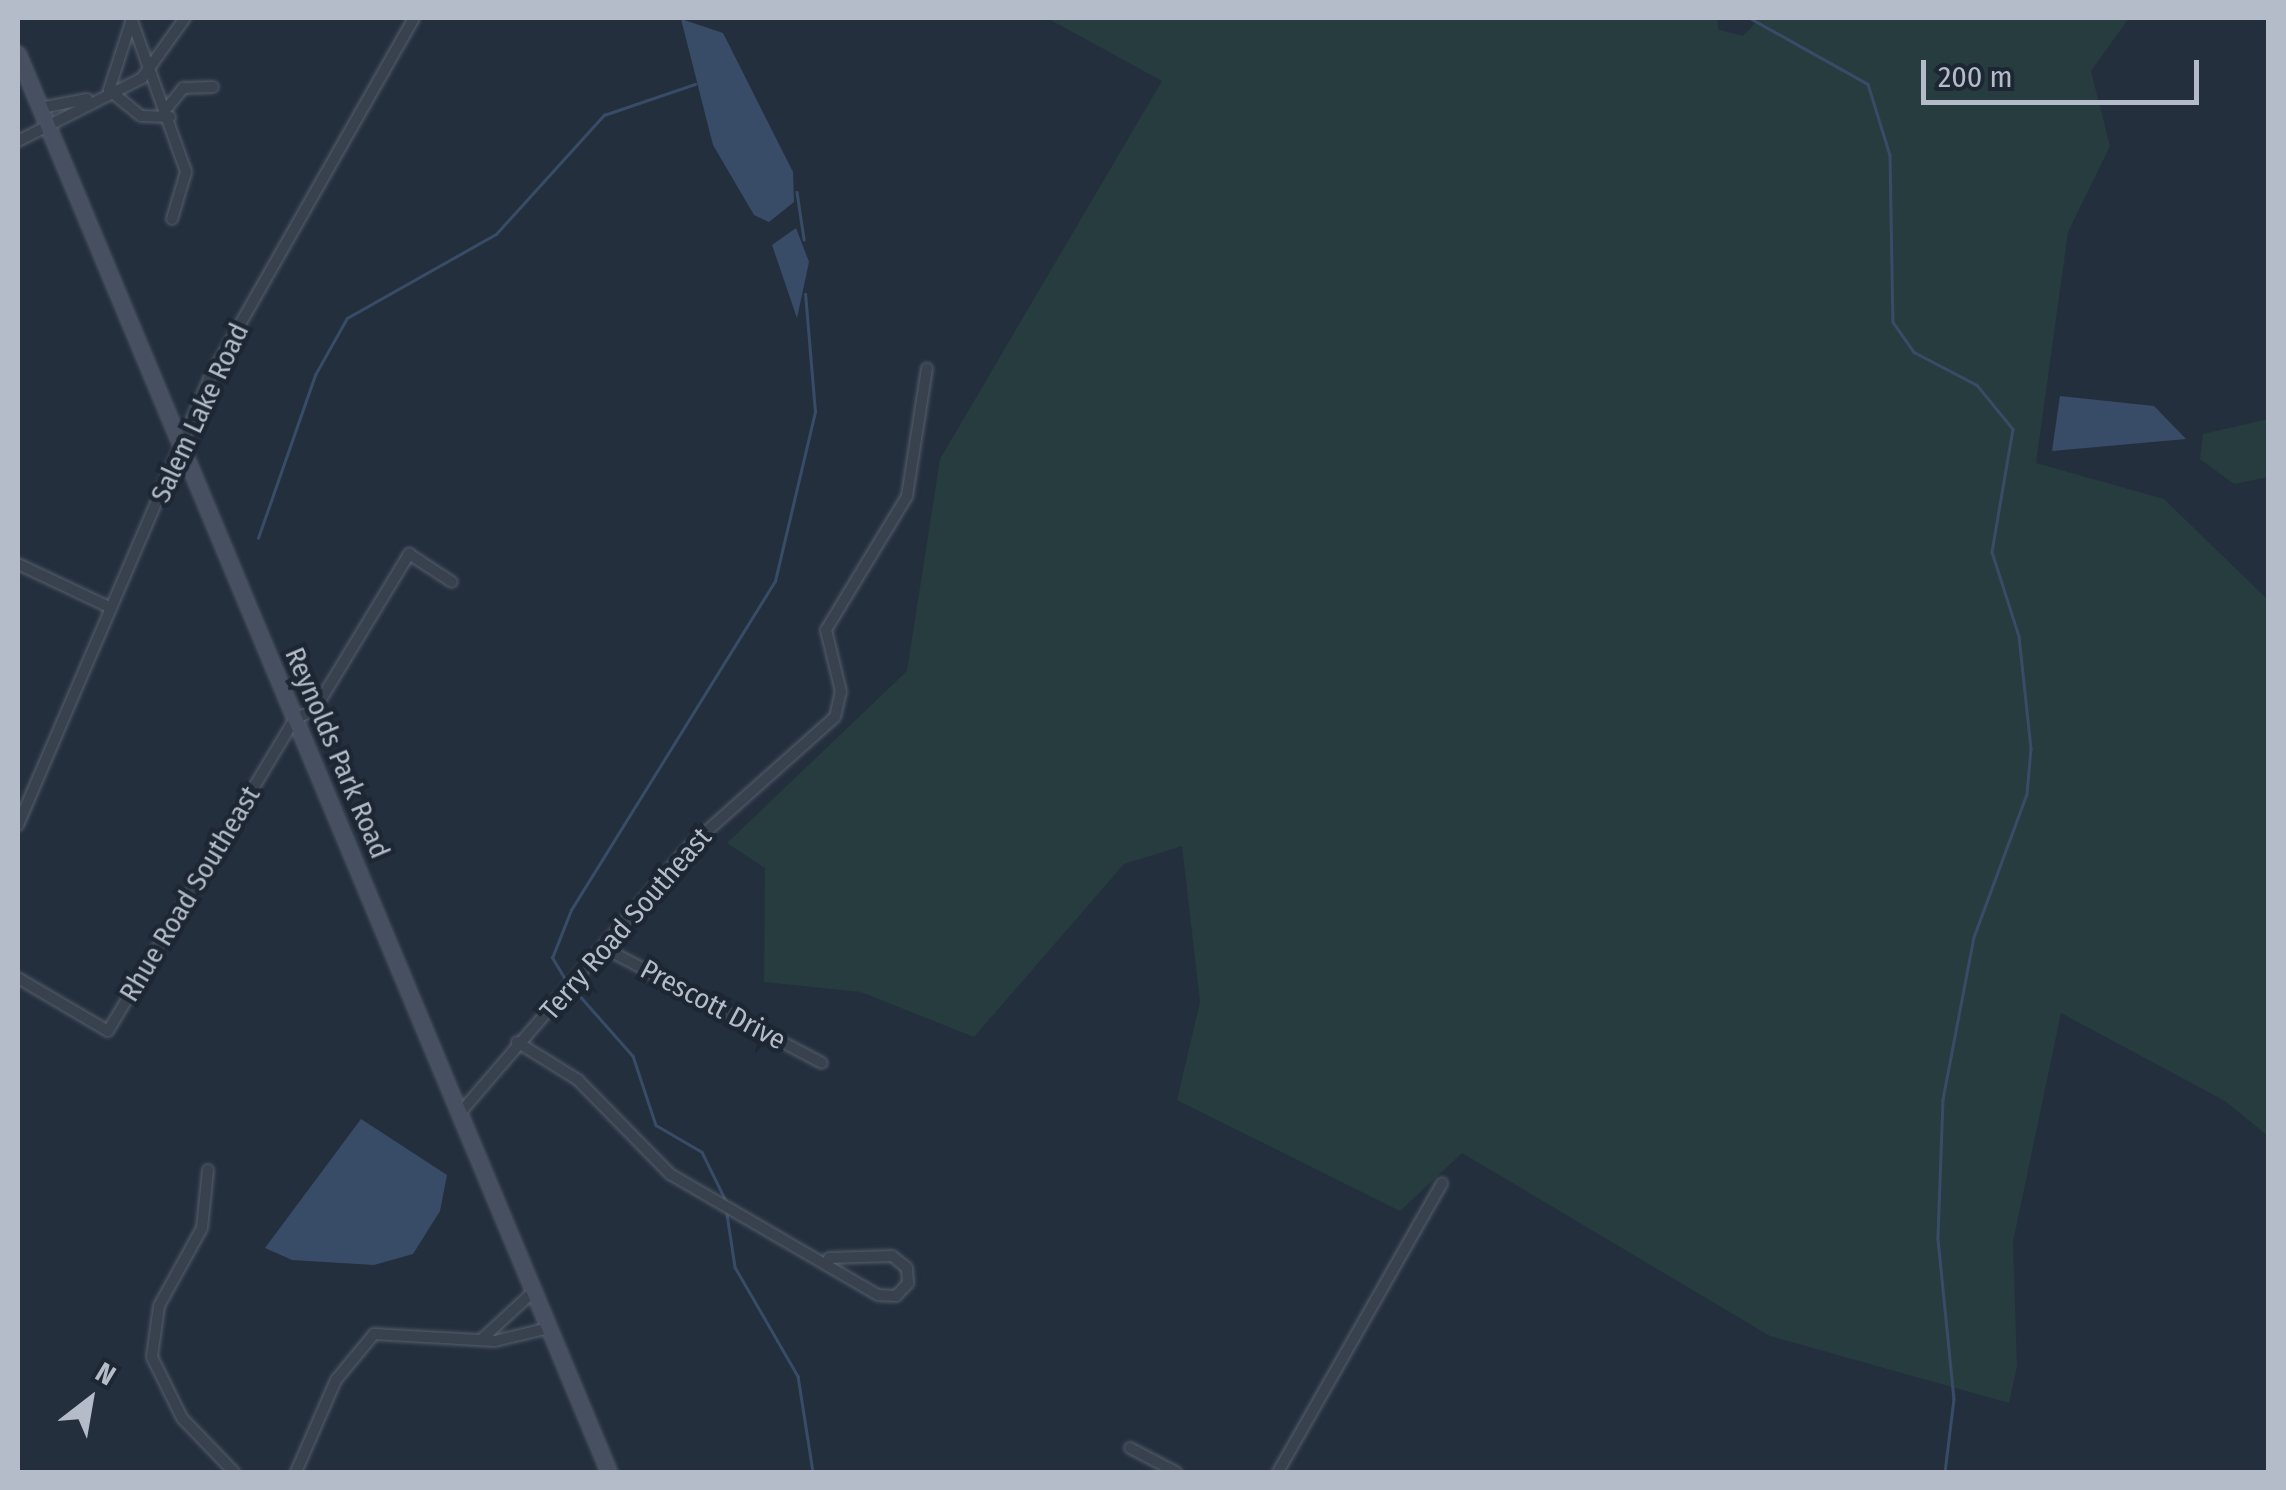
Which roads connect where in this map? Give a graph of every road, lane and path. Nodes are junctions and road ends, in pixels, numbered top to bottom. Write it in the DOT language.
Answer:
graph roads {
  1 [pos="131,18"];
  2 [pos="185,18"];
  3 [pos="414,18"];
  4 [pos="18,54"];
  5 [pos="153,71"];
  6 [pos="213,88"];
  7 [pos="109,90"];
  8 [pos="93,98"];
  9 [pos="40,108"];
  10 [pos="168,113"];
  11 [pos="49,130"];
  12 [pos="18,141"];
  13 [pos="172,219"];
  14 [pos="926,369"];
  15 [pos="182,444"];
  16 [pos="18,564"];
  17 [pos="452,582"];
  18 [pos="112,608"];
  19 [pos="296,718"];
  20 [pos="18,825"];
  21 [pos="604,948"];
  22 [pos="18,978"];
  23 [pos="517,1042"];
  24 [pos="822,1063"];
  25 [pos="460,1112"];
  26 [pos="208,1170"];
  27 [pos="1442,1183"];
  28 [pos="829,1258"];
  29 [pos="877,1258"];
  30 [pos="868,1282"];
  31 [pos="534,1291"];
  32 [pos="549,1328"];
  33 [pos="482,1339"];
  34 [pos="1130,1448"];
  35 [pos="234,1472"];
  36 [pos="296,1472"];
  37 [pos="610,1472"];
  38 [pos="1176,1472"];
  39 [pos="1278,1472"];
  1 -- 5 [label="street"];
  1 -- 7 [label="street"];
  2 -- 5 [label="street"];
  3 -- 15 [label="street, Salem Lake Road"];
  4 -- 9 [label="main road, Reynolds Park Road"];
  5 -- 7 [label="street"];
  5 -- 10 [label="street"];
  6 -- 10 [label="street"];
  7 -- 8 [label="street"];
  7 -- 10 [label="street"];
  8 -- 9 [label="street"];
  8 -- 11 [label="street"];
  9 -- 11 [label="main road, Reynolds Park Road"];
  10 -- 13 [label="street"];
  11 -- 12 [label="street"];
  11 -- 15 [label="main road, Reynolds Park Road"];
  14 -- 21 [label="street, Terry Road Southeast"];
  15 -- 18 [label="street, Salem Lake Road"];
  15 -- 19 [label="main road, Reynolds Park Road"];
  16 -- 18 [label="street"];
  17 -- 19 [label="street"];
  18 -- 20 [label="street, Salem Lake Road"];
  19 -- 22 [label="street, Rhue Road Southeast"];
  19 -- 25 [label="main road, Reynolds Park Road"];
  21 -- 23 [label="street, Terry Road Southeast"];
  21 -- 24 [label="street, Prescott Drive"];
  23 -- 25 [label="street, Terry Road Southeast"];
  23 -- 28 [label="street"];
  25 -- 31 [label="main road, Reynolds Park Road"];
  26 -- 35 [label="street"];
  27 -- 39 [label="street"];
  28 -- 29 [label="street"];
  28 -- 30 [label="street"];
  29 -- 30 [label="street"];
  29 -- 30 [label="street"];
  31 -- 32 [label="main road, Reynolds Park Road"];
  31 -- 33 [label="street"];
  32 -- 33 [label="street"];
  32 -- 37 [label="main road, Reynolds Park Road"];
  33 -- 36 [label="street"];
  34 -- 38 [label="street"];
}
